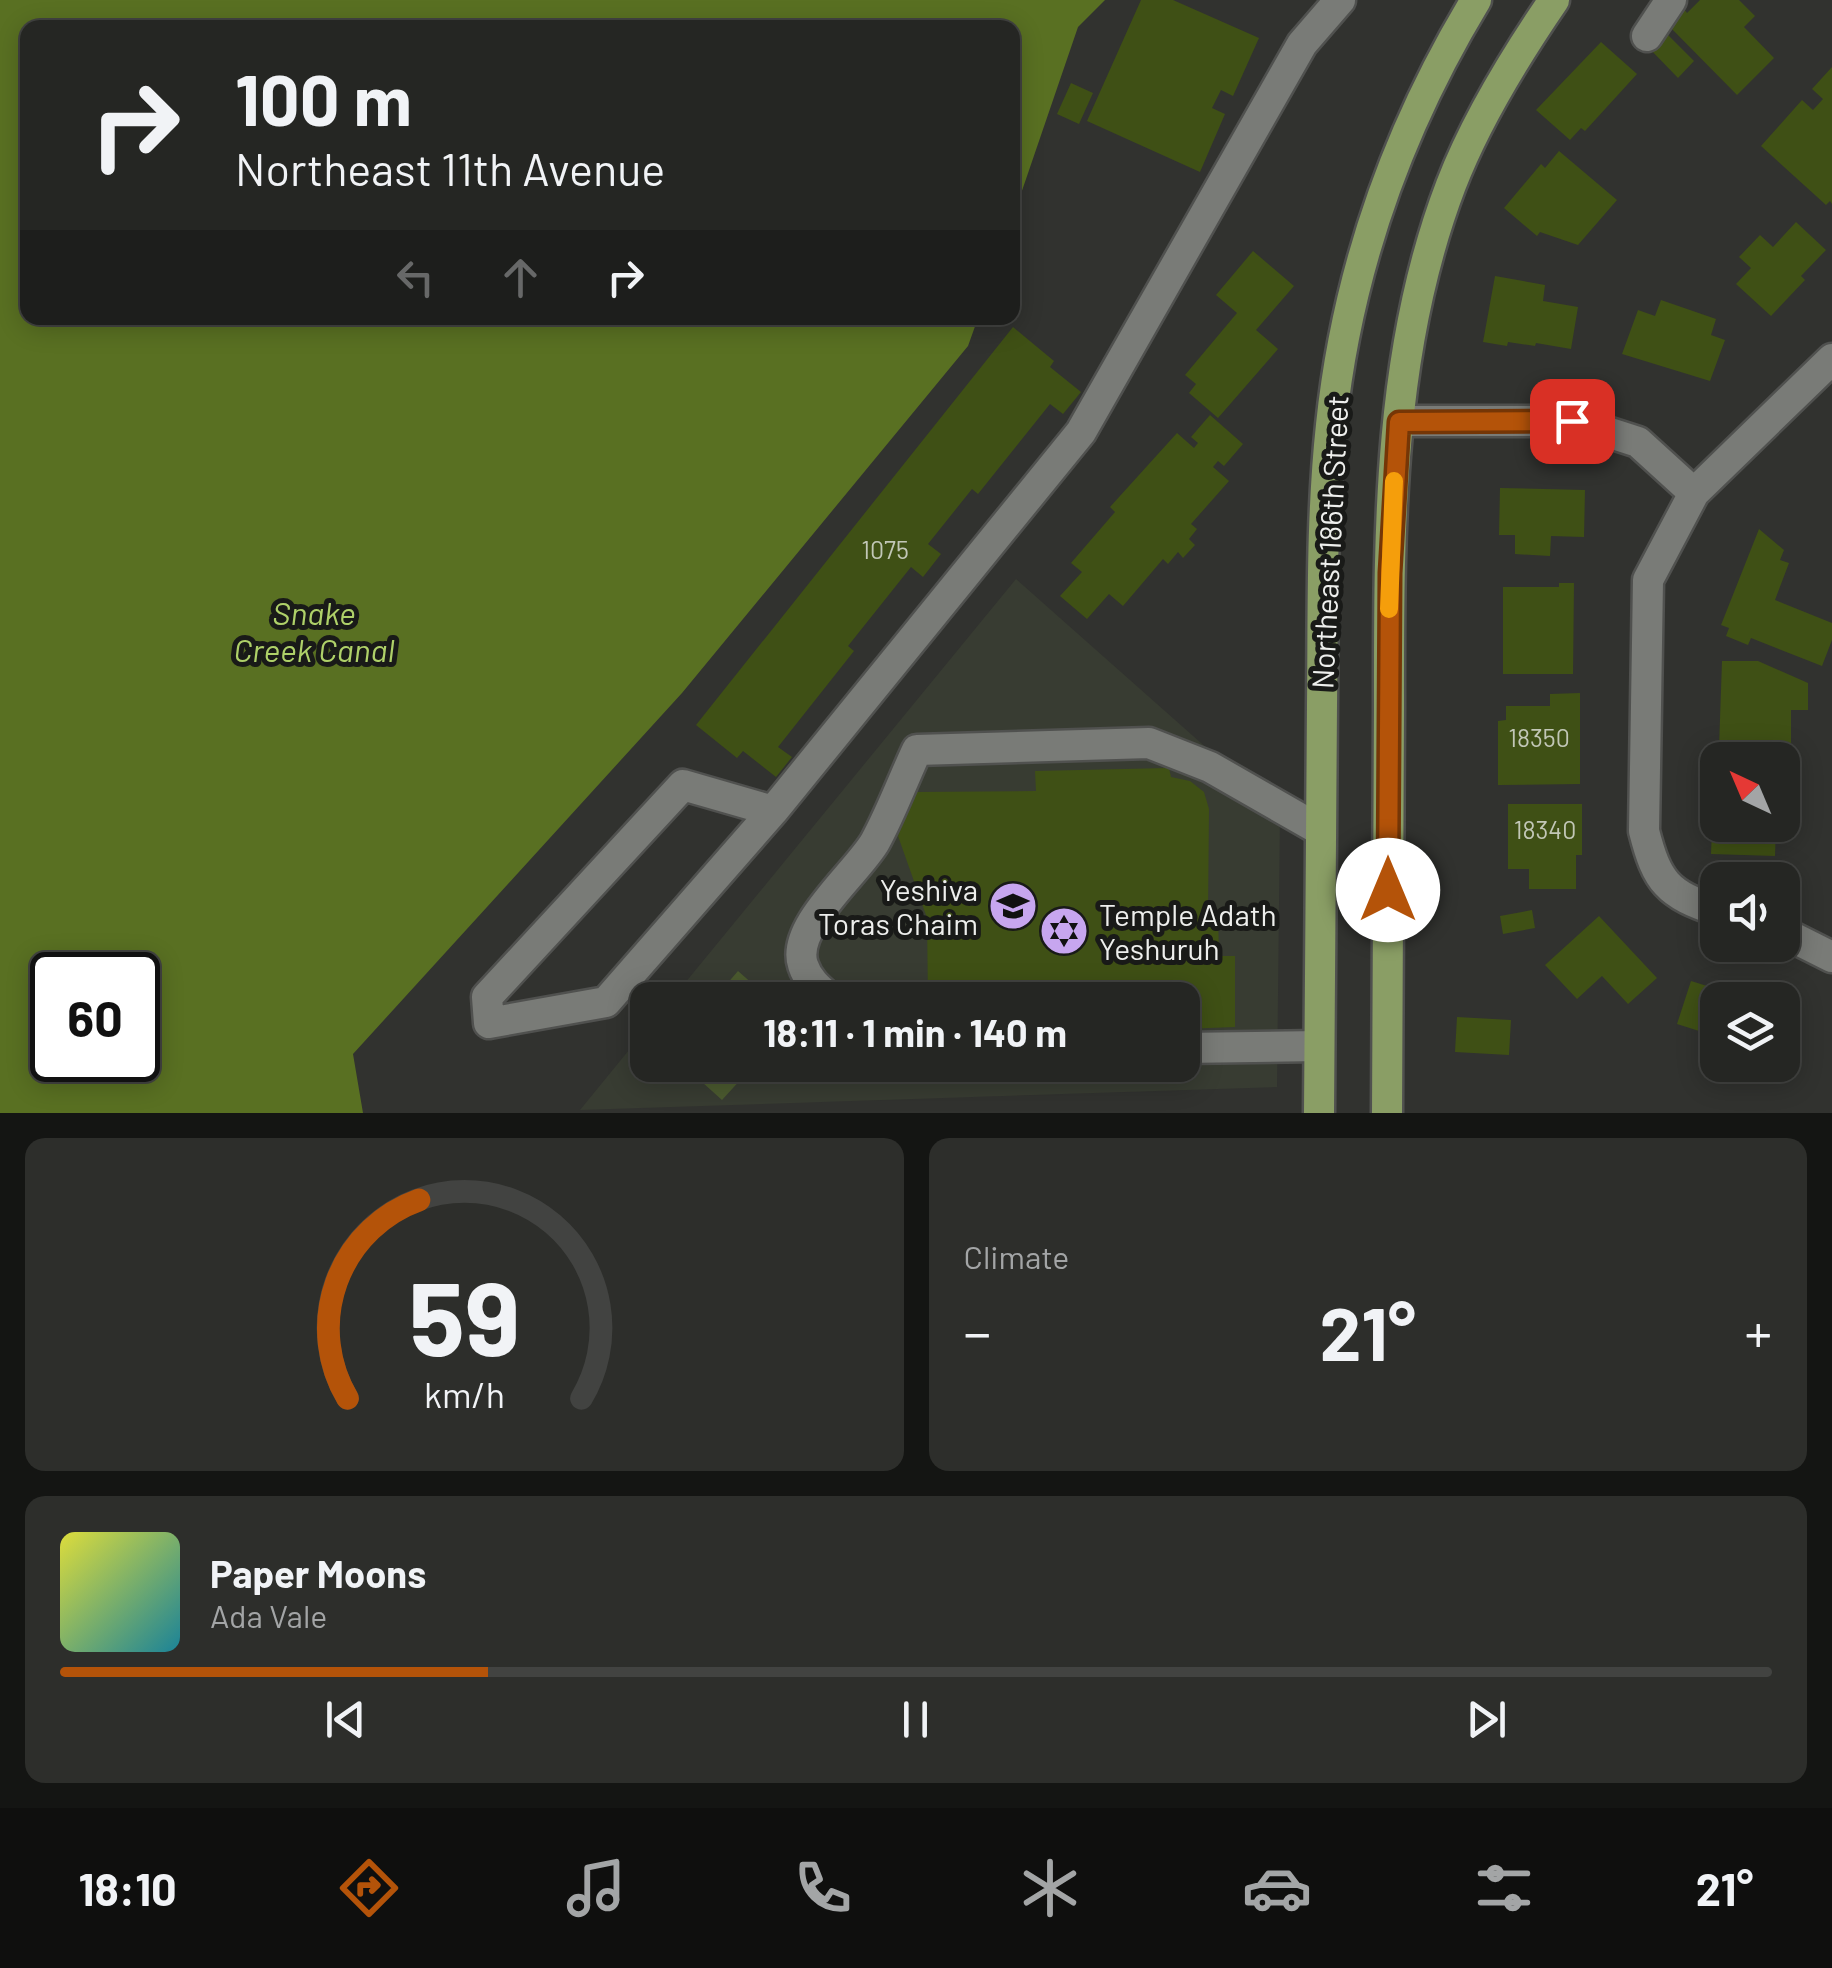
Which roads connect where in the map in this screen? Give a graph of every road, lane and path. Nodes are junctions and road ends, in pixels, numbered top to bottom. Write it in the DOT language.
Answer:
graph roads {
  1 [pos="1340,0"];
  2 [pos="1476,0"];
  3 [pos="1554,0"];
  4 [pos="1671,0"];
  5 [pos="1647,36"];
  6 [pos="1832,359"];
  7 [pos="1399,422"];
  8 [pos="1694,492"];
  9 [pos="773,812"];
  10 [pos="1320,830"];
  11 [pos="1700,905"];
  12 [pos="1800,941"];
  13 [pos="1832,957"];
  14 [pos="812,982"];
  15 [pos="1320,1046"];
  16 [pos="1200,1048"];
  17 [pos="1320,1113"];
  18 [pos="1388,1113"];
  1 -- 9 [label="street"];
  2 -- 10 [label="main road, Northeast 186th Street"];
  3 -- 7 [label="main road, Northeast 186th Street"];
  4 -- 5 [label="street"];
  6 -- 8 [label="street"];
  7 -- 8 [label="street"];
  7 -- 18 [label="main road, Northeast 186th Street"];
  8 -- 11 [label="street"];
  9 -- 9 [label="street"];
  10 -- 14 [label="street"];
  10 -- 15 [label="main road, Northeast 186th Street"];
  12 -- 13 [label="street"];
  15 -- 16 [label="street"];
  15 -- 17 [label="main road, Northeast 186th Street"];
}
